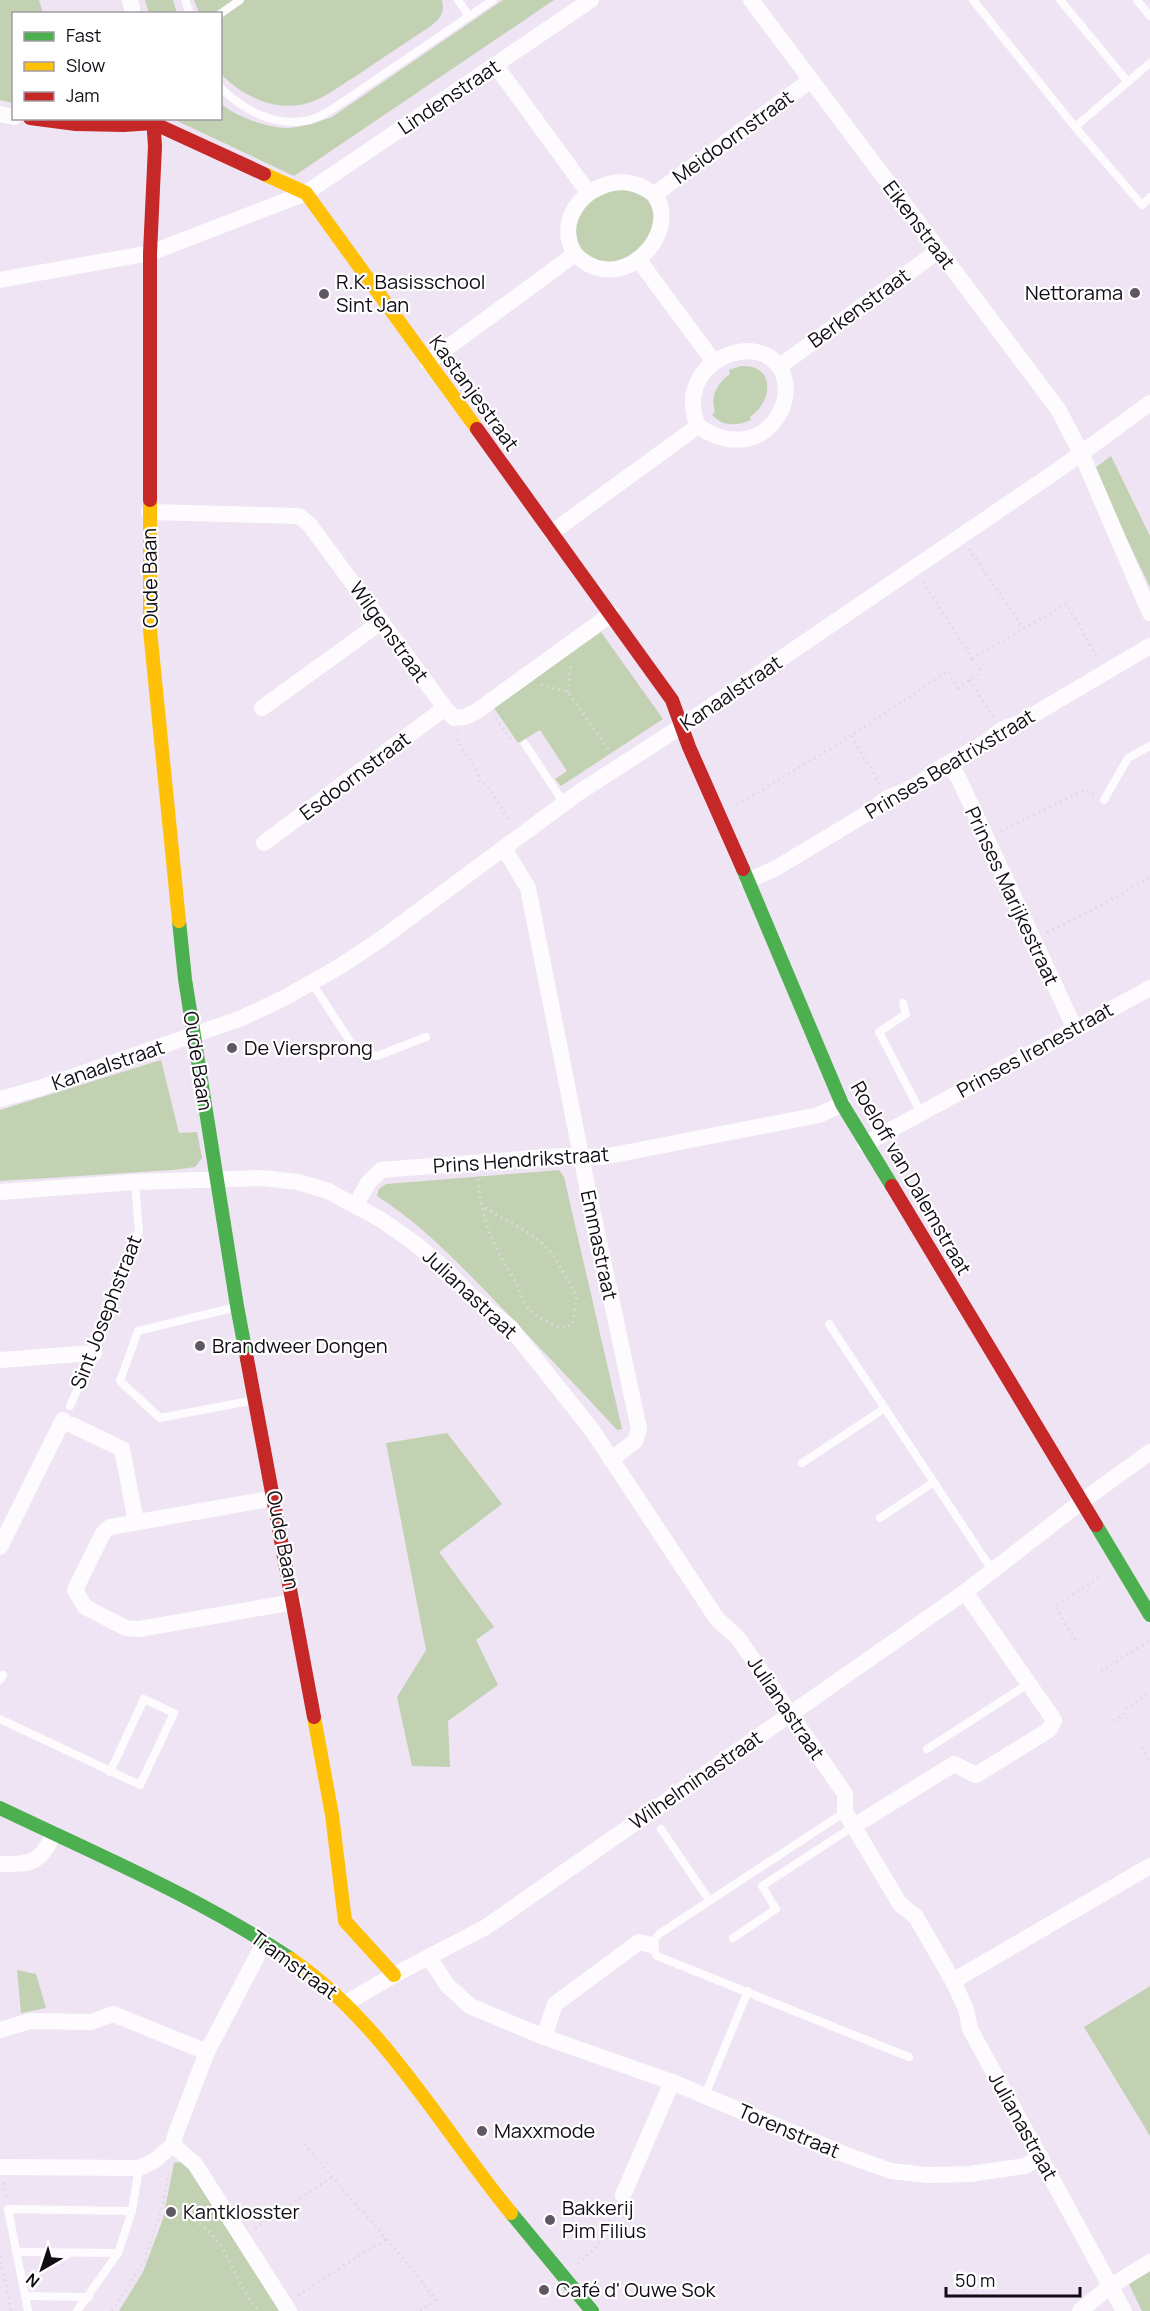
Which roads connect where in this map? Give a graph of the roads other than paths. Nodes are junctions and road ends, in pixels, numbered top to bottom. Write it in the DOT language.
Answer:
graph roads {
  1 [pos="240,0"];
  2 [pos="458,0"];
  3 [pos="493,0"];
  4 [pos="591,0"];
  5 [pos="751,0"];
  6 [pos="973,0"];
  7 [pos="1060,0"];
  8 [pos="1137,0"];
  9 [pos="222,13"];
  10 [pos="469,16"];
  11 [pos="1150,16"];
  12 [pos="1150,63"];
  13 [pos="495,66"];
  14 [pos="810,80"];
  15 [pos="1128,82"];
  16 [pos="222,89"];
  17 [pos="45,120"];
  18 [pos="153,121"];
  19 [pos="1075,127"];
  20 [pos="588,192"];
  21 [pos="306,193"];
  22 [pos="655,194"];
  23 [pos="1150,197"];
  24 [pos="938,251"];
  25 [pos="150,253"];
  26 [pos="575,254"];
  27 [pos="638,259"];
  28 [pos="0,280"];
  29 [pos="428,362"];
  30 [pos="714,362"];
  31 [pos="780,366"];
  32 [pos="1150,403"];
  33 [pos="698,426"];
  34 [pos="1081,453"];
  35 [pos="149,512"];
  36 [pos="551,533"];
  37 [pos="1150,613"];
  38 [pos="611,614"];
  39 [pos="381,622"];
  40 [pos="1150,646"];
  41 [pos="262,708"];
  42 [pos="450,713"];
  43 [pos="682,726"];
  44 [pos="525,744"];
  45 [pos="1150,746"];
  46 [pos="949,762"];
  47 [pos="1104,800"];
  48 [pos="564,803"];
  49 [pos="264,843"];
  50 [pos="504,848"];
  51 [pos="748,881"];
  52 [pos="312,983"];
  53 [pos="1150,988"];
  54 [pos="903,1003"];
  55 [pos="1075,1029"];
  56 [pos="194,1035"];
  57 [pos="426,1037"];
  58 [pos="0,1099"];
  59 [pos="842,1104"];
  60 [pos="921,1113"];
  61 [pos="866,1144"];
  62 [pos="582,1157"];
  63 [pos="217,1178"];
  64 [pos="135,1182"];
  65 [pos="0,1192"];
  66 [pos="356,1204"];
  67 [pos="237,1306"];
  68 [pos="829,1324"];
  69 [pos="94,1353"];
  70 [pos="0,1360"];
  71 [pos="255,1400"];
  72 [pos="885,1408"];
  73 [pos="68,1417"];
  74 [pos="1150,1452"];
  75 [pos="611,1460"];
  76 [pos="802,1463"];
  77 [pos="934,1482"];
  78 [pos="275,1498"];
  79 [pos="1081,1502"];
  80 [pos="880,1518"];
  81 [pos="136,1522"];
  82 [pos="0,1547"];
  83 [pos="992,1570"];
  84 [pos="965,1592"];
  85 [pos="294,1602"];
  86 [pos="1150,1615"];
  87 [pos="1028,1684"];
  88 [pos="790,1713"];
  89 [pos="0,1719"];
  90 [pos="927,1749"];
  91 [pos="110,1772"];
  92 [pos="0,1808"];
  93 [pos="849,1819"];
  94 [pos="661,1829"];
  95 [pos="54,1834"];
  96 [pos="0,1864"];
  97 [pos="1150,1866"];
  98 [pos="709,1900"];
  99 [pos="733,1938"];
  100 [pos="265,1941"];
  101 [pos="651,1945"];
  102 [pos="429,1957"];
  103 [pos="394,1975"];
  104 [pos="953,1980"];
  105 [pos="748,1991"];
  106 [pos="346,2003"];
  107 [pos="0,2030"];
  108 [pos="544,2037"];
  109 [pos="207,2052"];
  110 [pos="909,2058"];
  111 [pos="672,2082"];
  112 [pos="705,2095"];
  113 [pos="173,2145"];
  114 [pos="1041,2157"];
  115 [pos="0,2167"];
  116 [pos="138,2168"];
  117 [pos="623,2195"];
  118 [pos="132,2211"];
  119 [pos="16,2252"];
  120 [pos="118,2253"];
  121 [pos="1150,2262"];
  122 [pos="1109,2287"];
  123 [pos="25,2296"];
  124 [pos="88,2297"];
  125 [pos="287,2308"];
  126 [pos="588,2310"];
  127 [pos="28,2311"];
  128 [pos="77,2311"];
  129 [pos="1080,2311"];
  130 [pos="1124,2311"];
  1 -- 9 [label="lane"];
  2 -- 10 [label="lane"];
  3 -- 10 [label="lane"];
  4 -- 13 [label="street, Lindenstraat"];
  5 -- 14 [label="street, Eikenstraat"];
  6 -- 19 [label="lane"];
  7 -- 15 [label="lane"];
  8 -- 11 [label="lane"];
  10 -- 16 [label="lane"];
  12 -- 15 [label="lane"];
  13 -- 20 [label="street"];
  13 -- 21 [label="street, Lindenstraat"];
  14 -- 22 [label="street, Meidoornstraat"];
  14 -- 24 [label="street, Eikenstraat"];
  15 -- 19 [label="lane"];
  17 -- 18 [label="street"];
  18 -- 21 [label="street, Kastanjestraat"];
  18 -- 25 [label="street, Oude Baan"];
  19 -- 23 [label="lane"];
  20 -- 22 [label="street, Meidoornstraat"];
  20 -- 26 [label="street"];
  21 -- 25 [label="street, Lindenstraat"];
  21 -- 29 [label="street, Kastanjestraat"];
  22 -- 27 [label="street, Meidoornstraat"];
  24 -- 31 [label="street, Berkenstraat"];
  24 -- 34 [label="street, Eikenstraat"];
  25 -- 28 [label="street, Lindenstraat"];
  25 -- 35 [label="street, Oude Baan"];
  26 -- 27 [label="street, Meidoornstraat"];
  26 -- 29 [label="street"];
  27 -- 30 [label="street"];
  29 -- 36 [label="street, Kastanjestraat"];
  30 -- 31 [label="street"];
  30 -- 33 [label="street"];
  31 -- 33 [label="street"];
  32 -- 34 [label="street, Kanaalstraat"];
  33 -- 36 [label="street"];
  34 -- 37 [label="street, Eikenstraat"];
  34 -- 43 [label="street, Kanaalstraat"];
  35 -- 39 [label="street, Wilgenstraat"];
  35 -- 56 [label="street, Oude Baan"];
  36 -- 38 [label="street, Kastanjestraat"];
  38 -- 42 [label="street"];
  38 -- 43 [label="street, Kastanjestraat"];
  39 -- 41 [label="street"];
  39 -- 42 [label="street, Wilgenstraat"];
  40 -- 46 [label="street, Prinses Beatrixstraat"];
  42 -- 49 [label="street, Esdoornstraat"];
  43 -- 48 [label="street, Kanaalstraat"];
  43 -- 51 [label="street, Roeloff van Dalemstraat"];
  44 -- 48 [label="lane"];
  45 -- 47 [label="lane"];
  46 -- 51 [label="street, Prinses Beatrixstraat"];
  46 -- 55 [label="street, Prinses Marijkestraat"];
  48 -- 50 [label="street, Kanaalstraat"];
  50 -- 52 [label="street, Kanaalstraat"];
  50 -- 62 [label="street, Emmastraat"];
  51 -- 59 [label="street, Roeloff van Dalemstraat"];
  52 -- 56 [label="street, Kanaalstraat"];
  52 -- 57 [label="lane"];
  53 -- 55 [label="street, Prinses Irenestraat"];
  54 -- 60 [label="lane"];
  55 -- 60 [label="street, Prinses Irenestraat"];
  56 -- 58 [label="street, Kanaalstraat"];
  56 -- 63 [label="street, Oude Baan"];
  59 -- 61 [label="street, Roeloff van Dalemstraat"];
  59 -- 62 [label="street, Prins Hendrikstraat"];
  60 -- 61 [label="street, Prinses Irenestraat"];
  61 -- 79 [label="street, Roeloff van Dalemstraat"];
  62 -- 66 [label="street, Prins Hendrikstraat"];
  62 -- 75 [label="street, Emmastraat"];
  63 -- 64 [label="street"];
  63 -- 66 [label="street"];
  63 -- 67 [label="street, Oude Baan"];
  64 -- 65 [label="street"];
  64 -- 69 [label="lane, Sint Josephstraat"];
  66 -- 75 [label="street, Julianastraat"];
  67 -- 71 [label="street, Oude Baan"];
  67 -- 71 [label="lane"];
  68 -- 72 [label="lane"];
  69 -- 70 [label="street"];
  69 -- 73 [label="lane, Sint Josephstraat"];
  71 -- 78 [label="street, Oude Baan"];
  72 -- 76 [label="lane"];
  72 -- 77 [label="lane"];
  73 -- 81 [label="street"];
  73 -- 82 [label="street, Sint Josephstraat"];
  74 -- 79 [label="street, Wilhelminastraat"];
  75 -- 88 [label="street, Julianastraat"];
  77 -- 80 [label="lane"];
  77 -- 83 [label="lane"];
  78 -- 81 [label="street"];
  78 -- 85 [label="street, Oude Baan"];
  79 -- 83 [label="street, Wilhelminastraat"];
  79 -- 86 [label="street, Roeloff van Dalemstraat"];
  81 -- 85 [label="street"];
  83 -- 84 [label="street, Wilhelminastraat"];
  84 -- 87 [label="street"];
  84 -- 88 [label="street, Wilhelminastraat"];
  85 -- 103 [label="street, Oude Baan"];
  87 -- 90 [label="lane"];
  87 -- 93 [label="street"];
  88 -- 93 [label="street, Julianastraat"];
  88 -- 102 [label="street, Wilhelminastraat"];
  89 -- 91 [label="lane"];
  91 -- 91 [label="lane"];
  92 -- 95 [label="street"];
  93 -- 98 [label="lane"];
  93 -- 99 [label="lane"];
  93 -- 104 [label="street, Julianastraat"];
  94 -- 98 [label="lane"];
  95 -- 96 [label="street"];
  95 -- 100 [label="street, Tramstraat"];
  97 -- 104 [label="street"];
  98 -- 101 [label="lane"];
  100 -- 106 [label="street, Tramstraat"];
  100 -- 109 [label="street"];
  101 -- 105 [label="lane"];
  101 -- 108 [label="street"];
  102 -- 103 [label="street, Wilhelminastraat"];
  102 -- 108 [label="street, Torenstraat"];
  103 -- 106 [label="street, Wilhelminastraat"];
  104 -- 114 [label="street, Julianastraat"];
  105 -- 110 [label="lane"];
  105 -- 112 [label="lane"];
  106 -- 126 [label="street, Tramstraat"];
  107 -- 109 [label="street"];
  108 -- 111 [label="street, Torenstraat"];
  109 -- 113 [label="street"];
  111 -- 112 [label="street, Torenstraat"];
  111 -- 117 [label="street"];
  112 -- 114 [label="street, Torenstraat"];
  113 -- 116 [label="street"];
  113 -- 125 [label="street"];
  114 -- 122 [label="street, Julianastraat"];
  115 -- 116 [label="street"];
  116 -- 118 [label="lane"];
  118 -- 119 [label="lane"];
  118 -- 120 [label="lane"];
  119 -- 120 [label="lane"];
  119 -- 123 [label="lane"];
  120 -- 124 [label="lane"];
  121 -- 122 [label="street"];
  122 -- 129 [label="street"];
  122 -- 130 [label="street, Julianastraat"];
  123 -- 124 [label="lane"];
  123 -- 127 [label="lane"];
  124 -- 128 [label="lane"];
}
